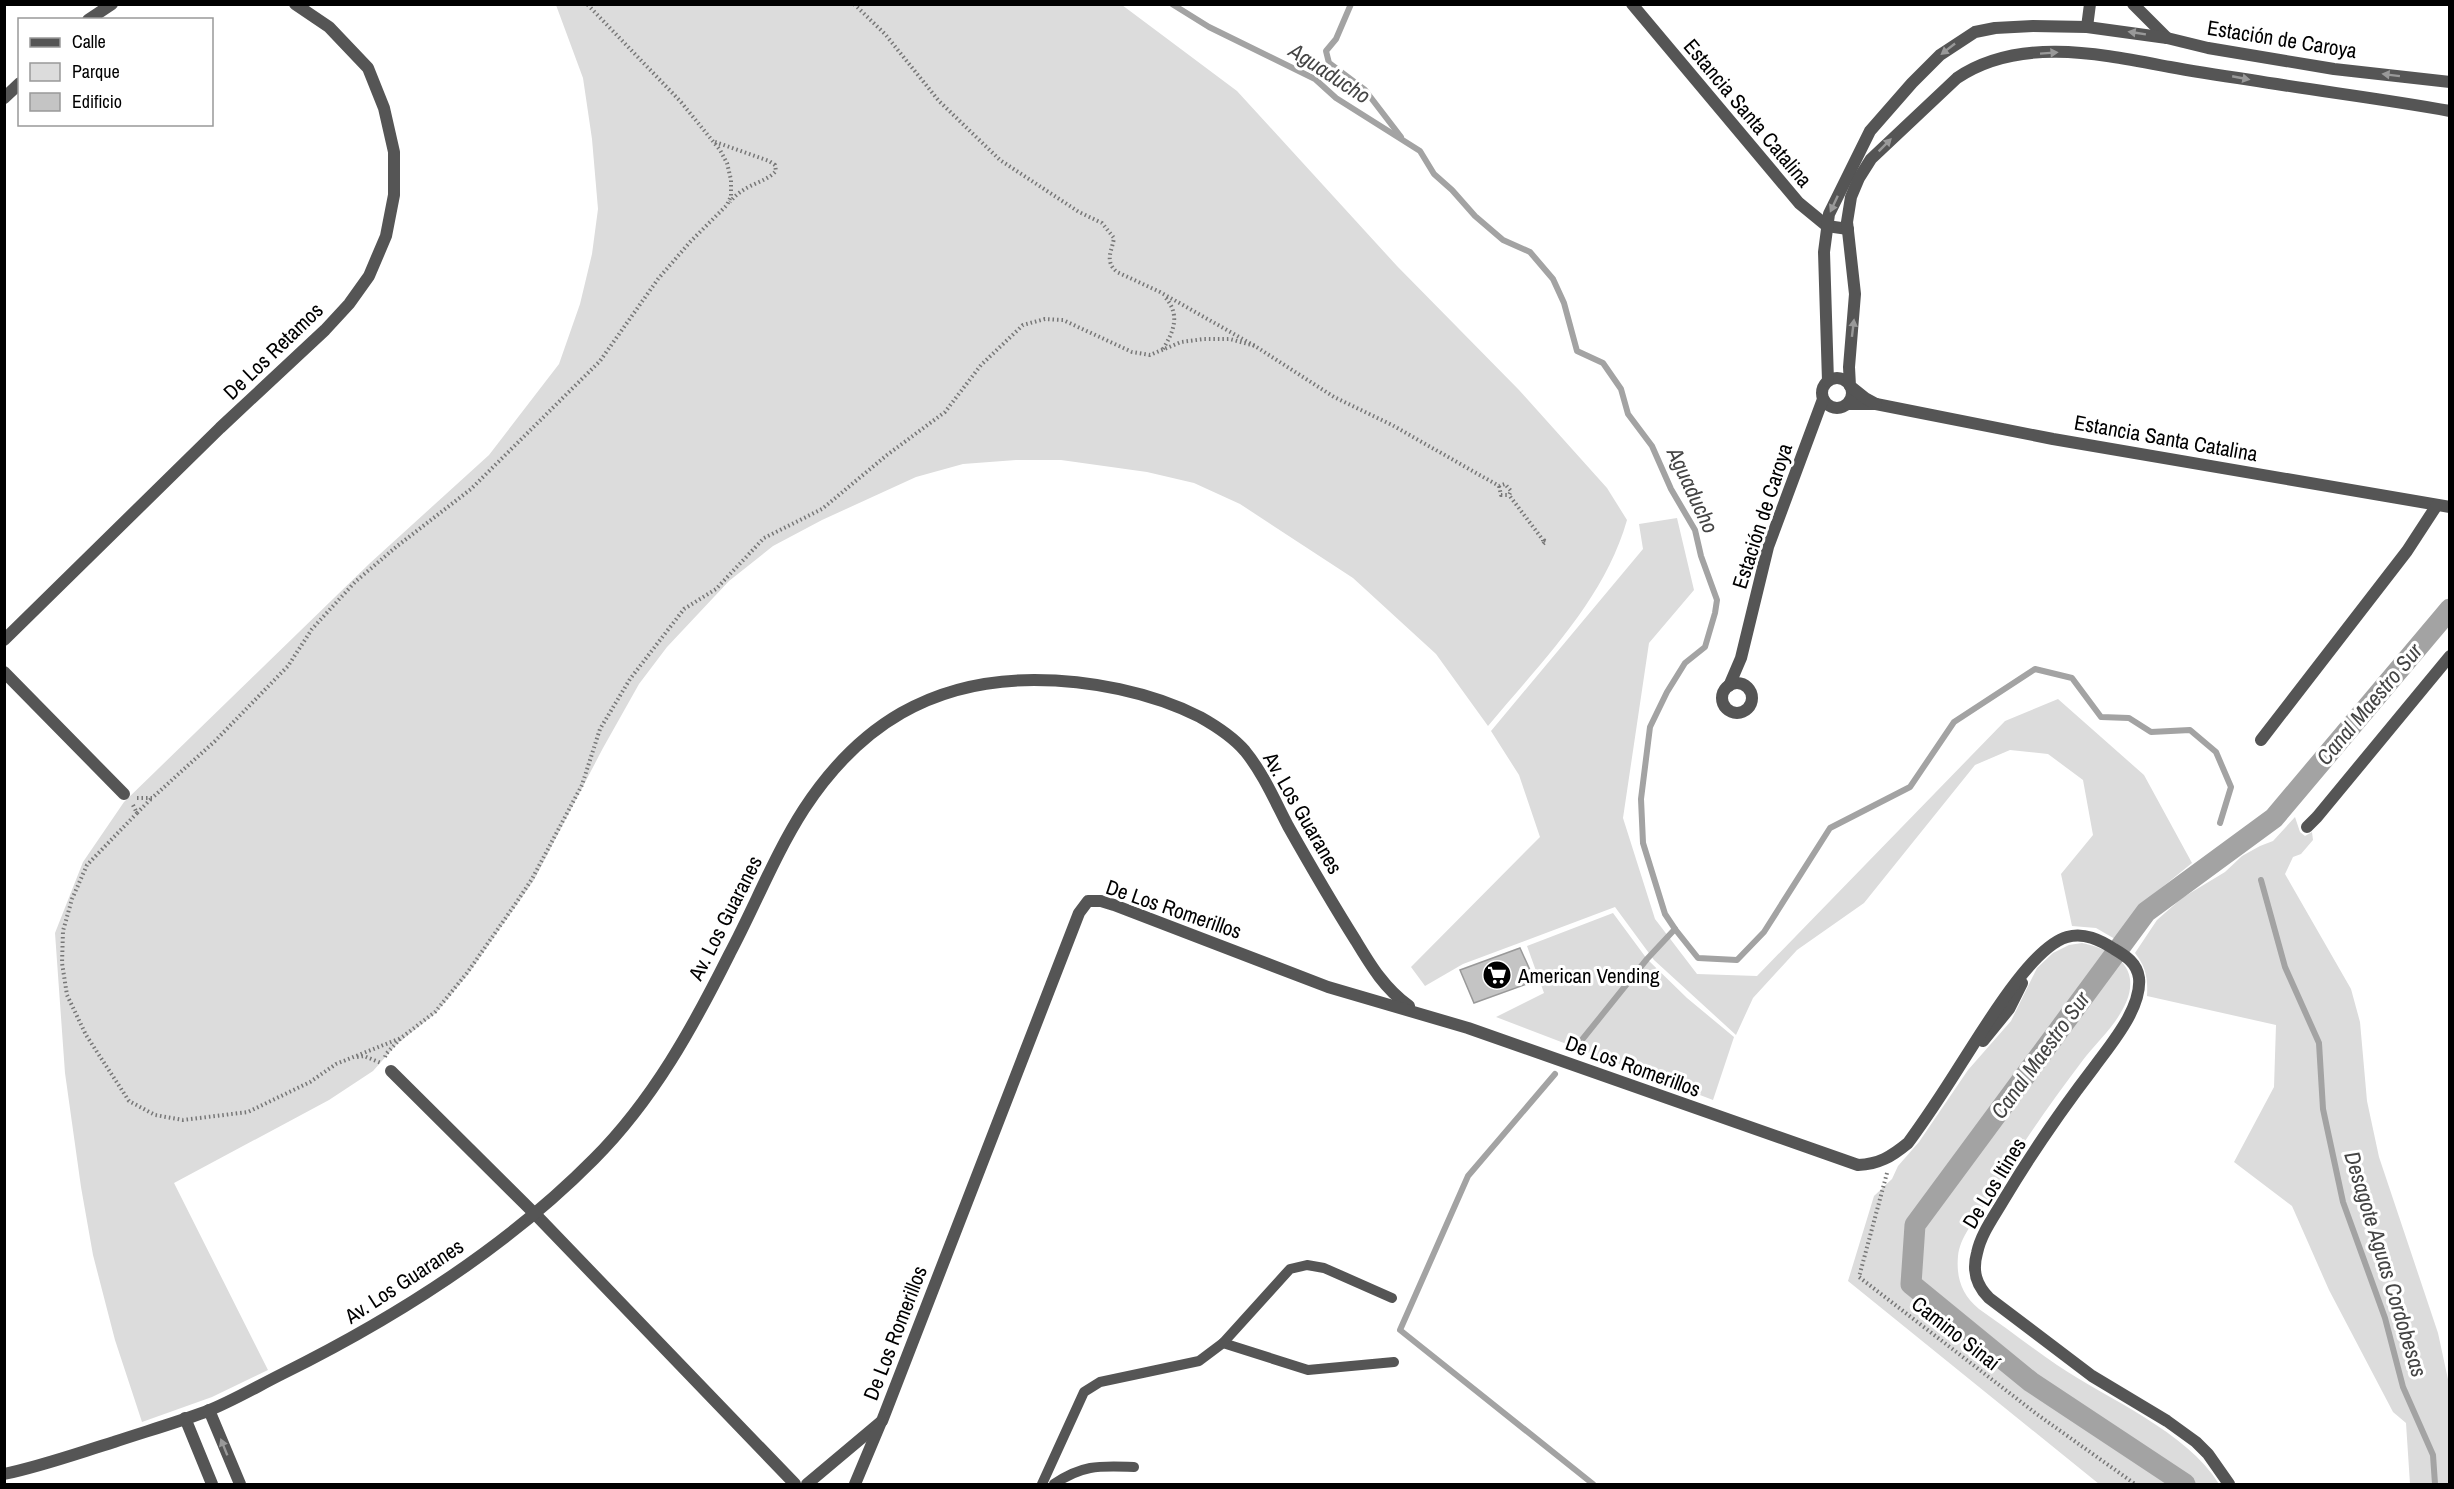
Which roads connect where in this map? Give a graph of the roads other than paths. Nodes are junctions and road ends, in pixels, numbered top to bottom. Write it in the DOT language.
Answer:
graph roads {
  1 [pos="112,4"];
  2 [pos="295,4"];
  3 [pos="1632,4"];
  4 [pos="2090,4"];
  5 [pos="2133,4"];
  6 [pos="91,18"];
  7 [pos="2087,27"];
  8 [pos="2168,38"];
  9 [pos="2450,82"];
  10 [pos="18,85"];
  11 [pos="4,98"];
  12 [pos="2450,111"];
  13 [pos="1827,225"];
  14 [pos="1848,229"];
  15 [pos="1828,381"];
  16 [pos="1850,386"];
  17 [pos="1822,399"];
  18 [pos="1876,404"];
  19 [pos="1842,406"];
  20 [pos="1815,422"];
  21 [pos="2443,506"];
  22 [pos="4,640"];
  23 [pos="2450,656"];
  24 [pos="1742,658"];
  25 [pos="4,672"];
  26 [pos="1729,686"];
  27 [pos="1749,689"];
  28 [pos="2261,740"];
  29 [pos="127,796"];
  30 [pos="2307,827"];
  31 [pos="1418,1012"];
  32 [pos="391,1071"];
  33 [pos="1870,1165"];
  34 [pos="536,1215"];
  35 [pos="1392,1298"];
  36 [pos="1223,1343"];
  37 [pos="1394,1362"];
  38 [pos="209,1410"];
  39 [pos="185,1418"];
  40 [pos="882,1421"];
  41 [pos="1134,1467"];
  42 [pos="4,1474"];
  43 [pos="212,1485"];
  44 [pos="240,1485"];
  45 [pos="795,1485"];
  46 [pos="807,1485"];
  47 [pos="855,1485"];
  48 [pos="1042,1485"];
  49 [pos="1054,1485"];
  50 [pos="2229,1485"];
  1 -- 6 [label="street"];
  2 -- 22 [label="street, De Los Retamos"];
  3 -- 13 [label="street, Estancia Santa Catalina"];
  4 -- 7 [label="street"];
  5 -- 8 [label="street"];
  8 -- 7 [label="street, Estación de Caroya, one-way"];
  7 -- 13 [label="street, Estación de Caroya, one-way"];
  9 -- 8 [label="street, Estación de Caroya, one-way"];
  10 -- 11 [label="street"];
  14 -- 12 [label="street, Estación de Caroya, one-way"];
  13 -- 14 [label="street, Estancia Santa Catalina"];
  13 -- 15 [label="street, Estación de Caroya"];
  16 -- 14 [label="street, Estación de Caroya, one-way"];
  15 -- 16 [label="street"];
  15 -- 17 [label="street"];
  16 -- 18 [label="street, Estancia Santa Catalina"];
  16 -- 19 [label="street"];
  17 -- 19 [label="street"];
  17 -- 20 [label="street, Estación de Caroya"];
  18 -- 19 [label="street, Estancia Santa Catalina"];
  18 -- 21 [label="street, Estancia Santa Catalina"];
  19 -- 20 [label="street, Estación de Caroya"];
  20 -- 24 [label="street, Estación de Caroya"];
  21 -- 28 [label="street"];
  23 -- 30 [label="street"];
  24 -- 26 [label="street, Estación de Caroya"];
  24 -- 27 [label="street, Estación de Caroya"];
  25 -- 29 [label="street"];
  26 -- 27 [label="street"];
  26 -- 27 [label="street"];
  31 -- 33 [label="street, De Los Romerillos"];
  31 -- 34 [label="street, Av. Los Guaranes"];
  31 -- 40 [label="street, De Los Romerillos"];
  32 -- 34 [label="street"];
  33 -- 50 [label="street, De Los Itines"];
  34 -- 38 [label="street, Av. Los Guaranes"];
  34 -- 45 [label="street"];
  35 -- 36 [label="lane"];
  36 -- 37 [label="lane"];
  36 -- 48 [label="lane"];
  38 -- 39 [label="street, Av. Los Guaranes"];
  44 -- 38 [label="street, one-way"];
  39 -- 42 [label="street, Av. Los Guaranes"];
  39 -- 43 [label="street"];
  40 -- 46 [label="street, De Los Romerillos"];
  40 -- 47 [label="street"];
  41 -- 49 [label="lane"];
}
